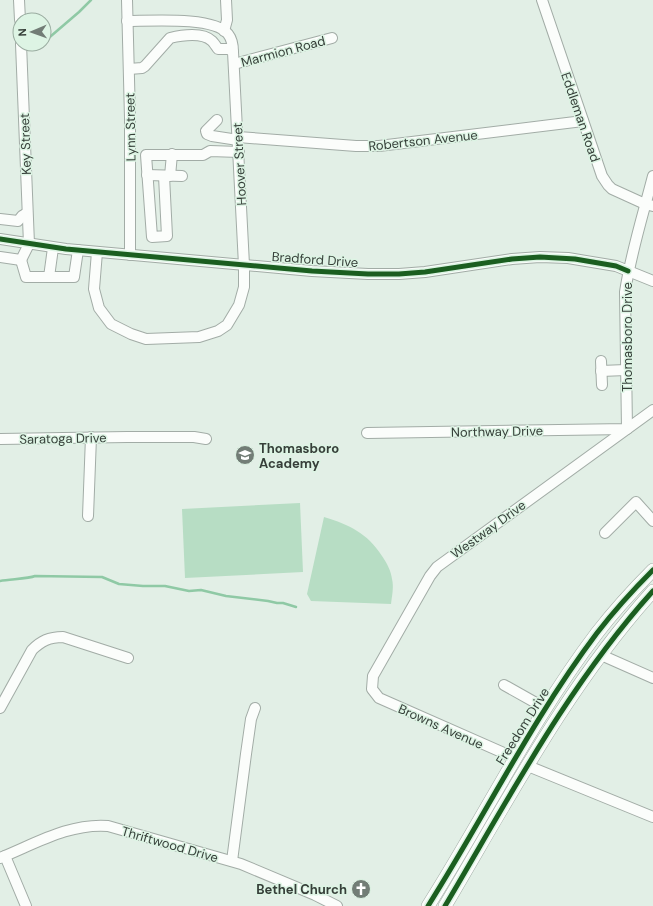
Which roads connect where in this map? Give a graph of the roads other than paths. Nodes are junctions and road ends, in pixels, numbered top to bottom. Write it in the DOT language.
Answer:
graph roads {
  1 [pos="19,0"];
  2 [pos="127,0"];
  3 [pos="226,0"];
  4 [pos="542,0"];
  5 [pos="20,12"];
  6 [pos="127,21"];
  7 [pos="224,31"];
  8 [pos="332,38"];
  9 [pos="21,52"];
  10 [pos="233,52"];
  11 [pos="234,64"];
  12 [pos="129,70"];
  13 [pos="217,120"];
  14 [pos="583,121"];
  15 [pos="238,138"];
  16 [pos="239,152"];
  17 [pos="172,154"];
  18 [pos="147,175"];
  19 [pos="167,176"];
  20 [pos="182,176"];
  21 [pos="653,176"];
  22 [pos="649,205"];
  23 [pos="27,213"];
  24 [pos="0,219"];
  25 [pos="0,239"];
  26 [pos="29,244"];
  27 [pos="53,248"];
  28 [pos="78,250"];
  29 [pos="97,252"];
  30 [pos="130,255"];
  31 [pos="0,257"];
  32 [pos="21,260"];
  33 [pos="244,265"];
  34 [pos="628,270"];
  35 [pos="49,277"];
  36 [pos="653,281"];
  37 [pos="601,360"];
  38 [pos="626,370"];
  39 [pos="602,371"];
  40 [pos="602,385"];
  41 [pos="653,410"];
  42 [pos="627,429"];
  43 [pos="367,433"];
  44 [pos="91,437"];
  45 [pos="0,439"];
  46 [pos="206,439"];
  47 [pos="88,516"];
  48 [pos="653,521"];
  49 [pos="605,533"];
  50 [pos="653,570"];
  51 [pos="653,591"];
  52 [pos="601,655"];
  53 [pos="128,658"];
  54 [pos="653,678"];
  55 [pos="504,685"];
  56 [pos="372,689"];
  57 [pos="0,708"];
  58 [pos="255,708"];
  59 [pos="545,708"];
  60 [pos="515,758"];
  61 [pos="528,766"];
  62 [pos="653,817"];
  63 [pos="479,819"];
  64 [pos="3,857"];
  65 [pos="232,861"];
  66 [pos="26,906"];
  67 [pos="337,906"];
  68 [pos="428,906"];
  69 [pos="433,906"];
  70 [pos="445,906"];
  1 -- 5 [label="street"];
  2 -- 6 [label="street, Lynn Street"];
  3 -- 7 [label="street"];
  4 -- 14 [label="street, Eddleman Road"];
  6 -- 7 [label="street"];
  6 -- 12 [label="street, Lynn Street"];
  7 -- 10 [label="street, Hoover Street"];
  8 -- 11 [label="street, Marmion Road"];
  9 -- 23 [label="street, Key Street"];
  10 -- 11 [label="street, Hoover Street"];
  10 -- 12 [label="street"];
  11 -- 15 [label="street, Hoover Street"];
  12 -- 30 [label="street, Lynn Street"];
  13 -- 15 [label="street, Robertson Avenue"];
  14 -- 15 [label="street, Robertson Avenue"];
  14 -- 22 [label="street, Eddleman Road"];
  15 -- 16 [label="street, Hoover Street"];
  16 -- 17 [label="street"];
  16 -- 33 [label="street, Hoover Street"];
  17 -- 18 [label="street"];
  17 -- 19 [label="street"];
  18 -- 19 [label="street"];
  18 -- 19 [label="street"];
  19 -- 20 [label="street"];
  21 -- 22 [label="street, Thomasboro Drive"];
  22 -- 34 [label="street, Thomasboro Drive"];
  23 -- 24 [label="street"];
  23 -- 26 [label="street, Key Street"];
  25 -- 26 [label="street, Bradford Drive"];
  26 -- 27 [label="street, Bradford Drive"];
  26 -- 32 [label="street"];
  27 -- 28 [label="street, Bradford Drive"];
  27 -- 35 [label="street"];
  28 -- 29 [label="street, Bradford Drive"];
  28 -- 35 [label="street"];
  29 -- 30 [label="street, Bradford Drive"];
  29 -- 33 [label="street, Hoover Street"];
  30 -- 33 [label="street, Bradford Drive"];
  31 -- 32 [label="street"];
  32 -- 35 [label="street"];
  33 -- 34 [label="street, Bradford Drive"];
  34 -- 36 [label="street, Bradford Drive"];
  34 -- 38 [label="street, Thomasboro Drive"];
  37 -- 39 [label="street"];
  38 -- 39 [label="street"];
  38 -- 42 [label="street, Thomasboro Drive"];
  39 -- 40 [label="street"];
  41 -- 42 [label="street, Westway Drive"];
  42 -- 43 [label="street, Northway Drive"];
  42 -- 56 [label="street, Westway Drive"];
  44 -- 45 [label="street, Saratoga Drive"];
  44 -- 46 [label="street, Saratoga Drive"];
  44 -- 47 [label="street"];
  48 -- 49 [label="street"];
  50 -- 59 [label="main road, Freedom Drive"];
  51 -- 52 [label="main road, Freedom Drive"];
  52 -- 54 [label="street"];
  52 -- 61 [label="main road, Freedom Drive"];
  53 -- 57 [label="street"];
  55 -- 59 [label="street"];
  56 -- 60 [label="street, Browns Avenue"];
  58 -- 65 [label="street"];
  59 -- 60 [label="main road, Freedom Drive"];
  60 -- 63 [label="main road, Freedom Drive"];
  61 -- 62 [label="street"];
  61 -- 70 [label="main road, Freedom Drive"];
  63 -- 68 [label="main road, Freedom Drive"];
  63 -- 69 [label="main road"];
  64 -- 65 [label="street, Thriftwood Drive"];
  64 -- 66 [label="street"];
  65 -- 67 [label="street, Thriftwood Drive"];
}
